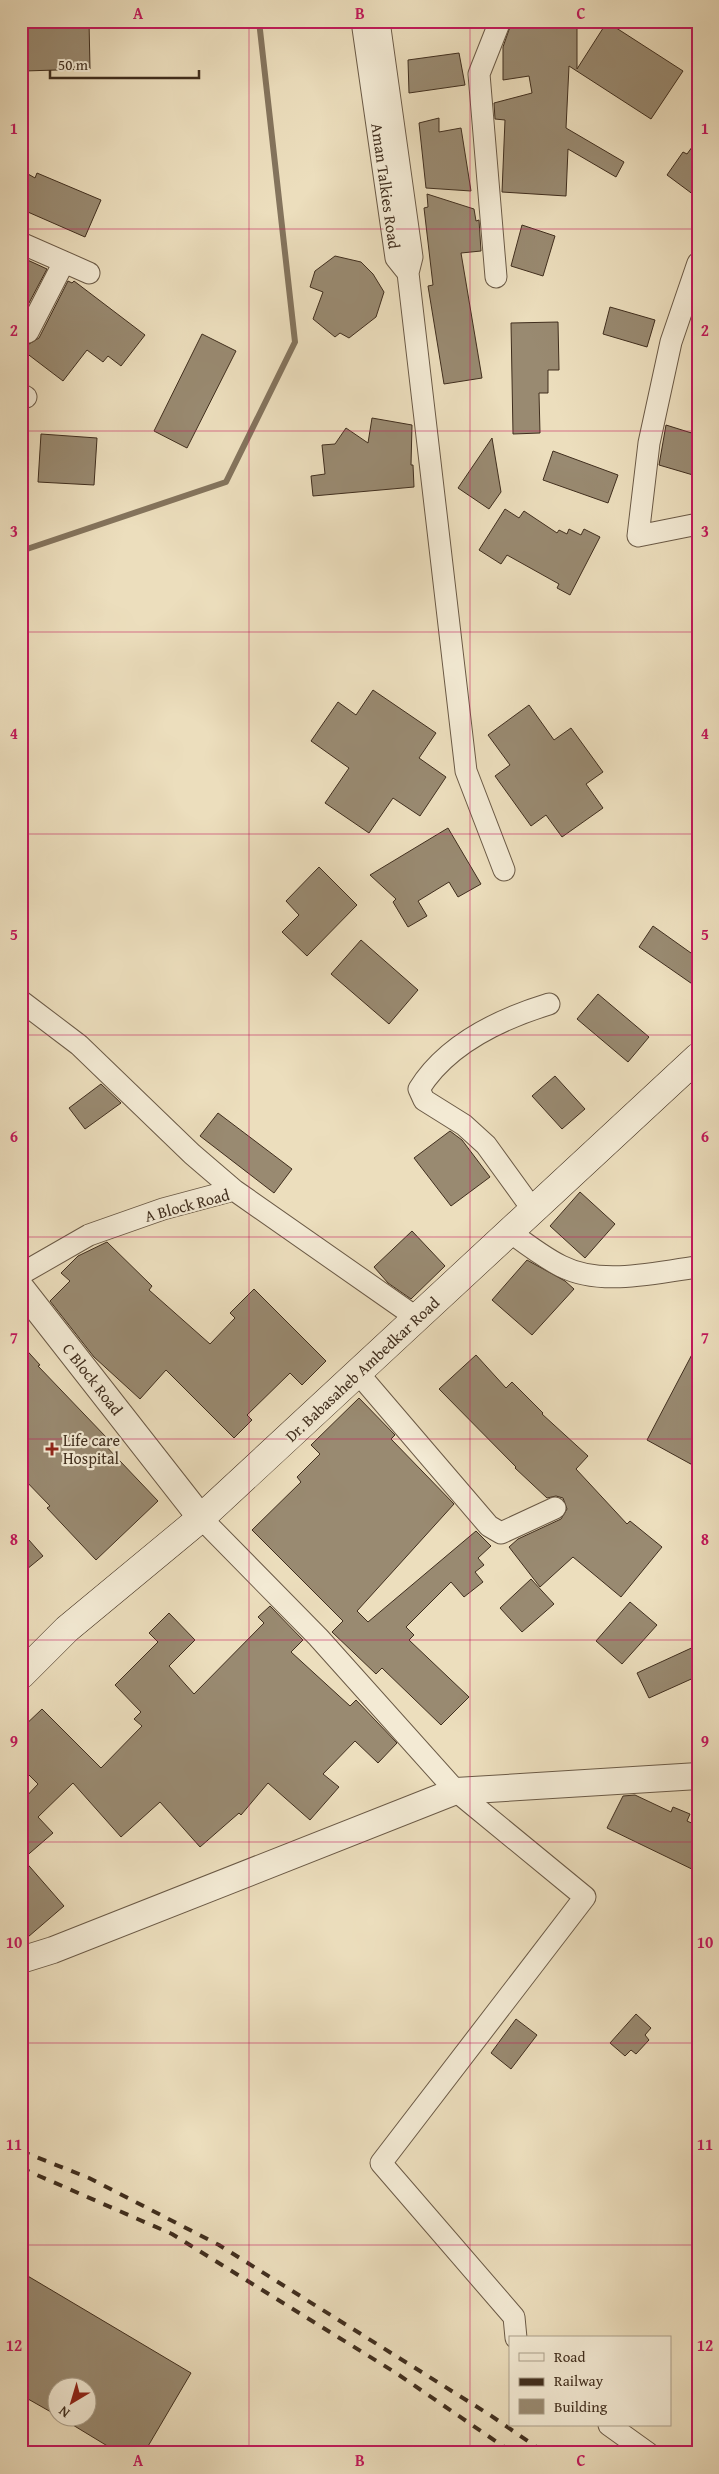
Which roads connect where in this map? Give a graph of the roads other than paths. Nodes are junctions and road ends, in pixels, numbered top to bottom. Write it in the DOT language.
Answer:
graph roads {
  1 [pos="362,21"];
  2 [pos="379,21"];
  3 [pos="500,21"];
  4 [pos="21,243"];
  5 [pos="64,262"];
  6 [pos="698,265"];
  7 [pos="89,273"];
  8 [pos="408,273"];
  9 [pos="496,277"];
  10 [pos="28,332"];
  11 [pos="698,524"];
  12 [pos="504,870"];
  13 [pos="21,1001"];
  14 [pos="549,1004"];
  15 [pos="698,1040"];
  16 [pos="698,1057"];
  17 [pos="672,1072"];
  18 [pos="234,1190"];
  19 [pos="529,1204"];
  20 [pos="510,1232"];
  21 [pos="698,1267"];
  22 [pos="21,1274"];
  23 [pos="21,1288"];
  24 [pos="410,1313"];
  25 [pos="358,1373"];
  26 [pos="555,1508"];
  27 [pos="195,1511"];
  28 [pos="21,1654"];
  29 [pos="21,1675"];
  30 [pos="698,1776"];
  31 [pos="456,1790"];
  32 [pos="21,1960"];
  33 [pos="516,2336"];
  34 [pos="610,2426"];
  35 [pos="648,2453"];
  1 -- 8 [label="street, Aman Talkies Road"];
  2 -- 8 [label="street, Aman Talkies Road"];
  3 -- 9 [label="street"];
  4 -- 5 [label="street"];
  5 -- 7 [label="street"];
  5 -- 10 [label="street"];
  6 -- 11 [label="street"];
  8 -- 12 [label="street"];
  13 -- 18 [label="street"];
  14 -- 19 [label="street"];
  15 -- 17 [label="main road, Dr. Babasaheb Ambedkar Road"];
  16 -- 17 [label="main road, Dr. Babasaheb Ambedkar Road"];
  17 -- 19 [label="main road, Dr. Babasaheb Ambedkar Road"];
  18 -- 22 [label="street, A Block Road"];
  18 -- 24 [label="street, A Block Road"];
  19 -- 20 [label="main road, Dr. Babasaheb Ambedkar Road"];
  19 -- 24 [label="main road, Dr. Babasaheb Ambedkar Road"];
  20 -- 21 [label="street"];
  20 -- 24 [label="main road, Dr. Babasaheb Ambedkar Road"];
  23 -- 27 [label="street, C Block Road"];
  24 -- 25 [label="main road, Dr. Babasaheb Ambedkar Road"];
  24 -- 27 [label="main road, Dr. Babasaheb Ambedkar Road"];
  25 -- 26 [label="street"];
  25 -- 27 [label="main road, Dr. Babasaheb Ambedkar Road"];
  27 -- 28 [label="main road, Dr. Babasaheb Ambedkar Road"];
  27 -- 29 [label="main road, Dr. Babasaheb Ambedkar Road"];
  27 -- 31 [label="street"];
  30 -- 31 [label="street"];
  31 -- 32 [label="street"];
  31 -- 33 [label="street"];
  34 -- 35 [label="street"];
}
